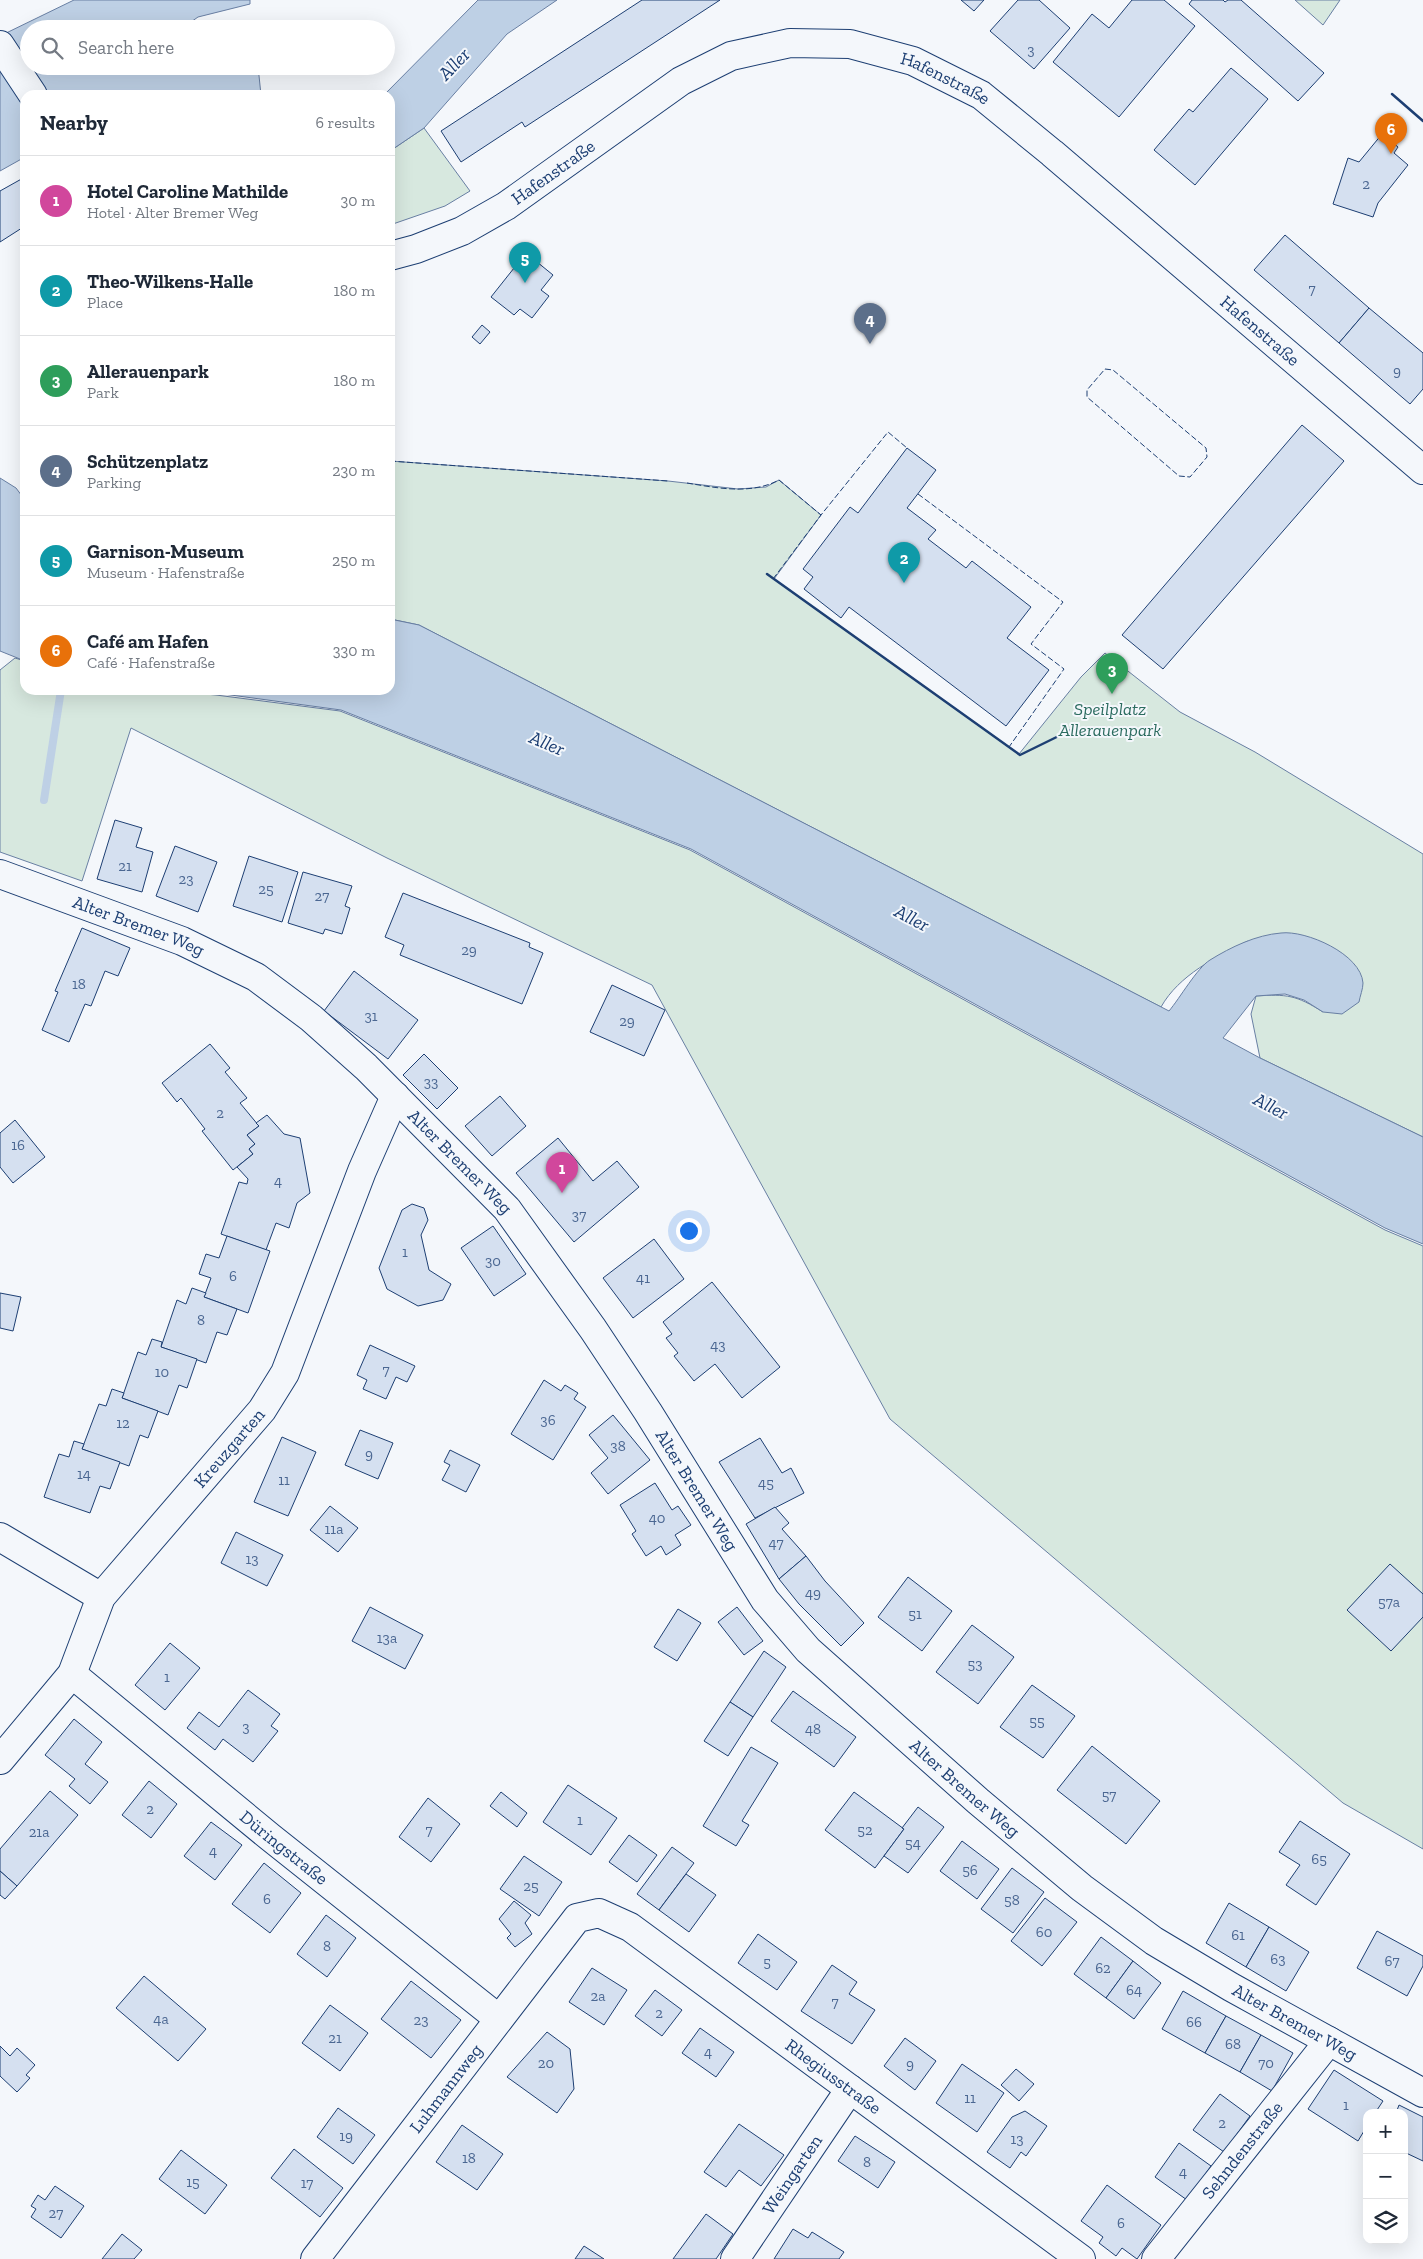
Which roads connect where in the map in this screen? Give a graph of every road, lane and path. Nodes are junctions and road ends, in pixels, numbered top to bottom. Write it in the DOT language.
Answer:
graph roads {
  1 [pos="0,45"];
  2 [pos="30,90"];
  3 [pos="395,255"];
  4 [pos="1423,470"];
  5 [pos="0,874"];
  6 [pos="395,1096"];
  7 [pos="0,1537"];
  8 [pos="101,1597"];
  9 [pos="72,1674"];
  10 [pos="0,1760"];
  11 [pos="577,1918"];
  12 [pos="499,2019"];
  13 [pos="1329,2041"];
  14 [pos="850,2089"];
  15 [pos="1423,2093"];
  16 [pos="315,2259"];
  17 [pos="735,2259"];
  18 [pos="1081,2259"];
  19 [pos="1156,2259"];
  1 -- 2 [label="street"];
  3 -- 4 [label="street, Hafenstraße"];
  5 -- 6 [label="street, Alter Bremer Weg"];
  6 -- 8 [label="street, Kreuzgarten"];
  6 -- 13 [label="street, Alter Bremer Weg"];
  7 -- 8 [label="street"];
  8 -- 9 [label="street, Kreuzgarten"];
  9 -- 10 [label="street, Kreuzgarten"];
  9 -- 12 [label="street, Düringstraße"];
  11 -- 12 [label="street, Luhmannweg"];
  11 -- 14 [label="street, Rhegiusstraße"];
  12 -- 16 [label="street, Luhmannweg"];
  13 -- 15 [label="street, Alter Bremer Weg"];
  13 -- 19 [label="street, Sehndenstraße"];
  14 -- 17 [label="street, Weingarten"];
  14 -- 18 [label="street, Rhegiusstraße"];
}
